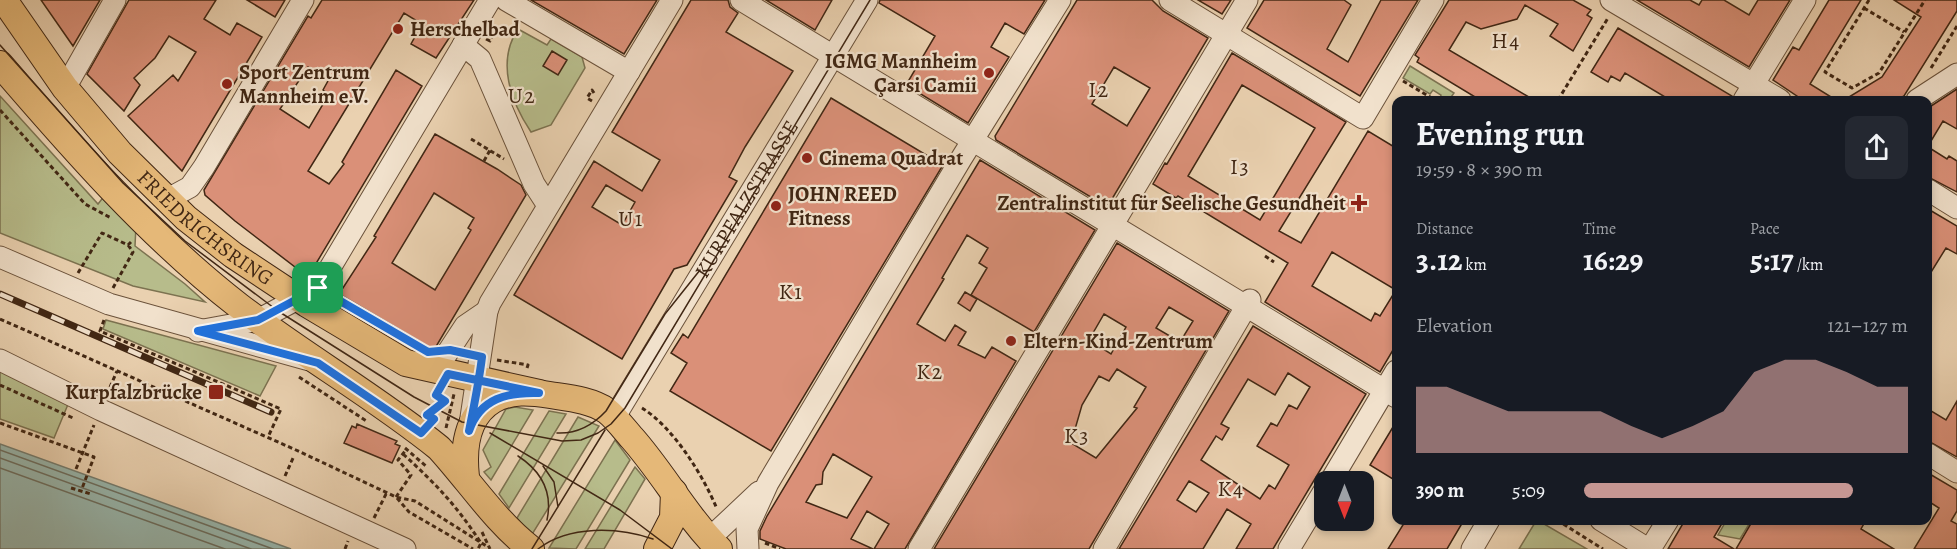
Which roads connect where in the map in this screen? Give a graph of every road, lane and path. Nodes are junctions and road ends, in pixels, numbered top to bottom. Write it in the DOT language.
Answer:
graph roads {
  1 [pos="4,0"];
  2 [pos="115,0"];
  3 [pos="303,0"];
  4 [pos="489,0"];
  5 [pos="506,0"];
  6 [pos="672,0"];
  7 [pos="741,0"];
  8 [pos="867,0"];
  9 [pos="1060,0"];
  10 [pos="1170,0"];
  11 [pos="1247,0"];
  12 [pos="1433,0"];
  13 [pos="1805,0"];
  14 [pos="1869,0"];
  15 [pos="1925,0"];
  16 [pos="1616,1"];
  17 [pos="1864,8"];
  18 [pos="1957,26"];
  19 [pos="1904,32"];
  20 [pos="1226,34"];
  21 [pos="463,45"];
  22 [pos="833,56"];
  23 [pos="0,64"];
  24 [pos="629,72"];
  25 [pos="1389,73"];
  26 [pos="1957,74"];
  27 [pos="65,88"];
  28 [pos="1749,92"];
  29 [pos="1428,96"];
  30 [pos="1560,96"];
  31 [pos="1764,96"];
  32 [pos="1923,96"];
  33 [pos="1924,96"];
  34 [pos="471,140"];
  35 [pos="974,140"];
  36 [pos="490,150"];
  37 [pos="505,160"];
  38 [pos="484,161"];
  39 [pos="1932,192"];
  40 [pos="166,200"];
  41 [pos="546,201"];
  42 [pos="1957,208"];
  43 [pos="1111,224"];
  44 [pos="137,234"];
  45 [pos="128,245"];
  46 [pos="1265,256"];
  47 [pos="0,257"];
  48 [pos="1274,262"];
  49 [pos="69,287"];
  50 [pos="300,300"];
  51 [pos="1248,303"];
  52 [pos="107,310"];
  53 [pos="487,311"];
  54 [pos="0,320"];
  55 [pos="258,320"];
  56 [pos="198,331"];
  57 [pos="0,360"];
  58 [pos="318,363"];
  59 [pos="527,368"];
  60 [pos="117,371"];
  61 [pos="466,371"];
  62 [pos="0,385"];
  63 [pos="539,393"];
  64 [pos="1391,394"];
  65 [pos="619,407"];
  66 [pos="97,419"];
  67 [pos="0,423"];
  68 [pos="469,431"];
  69 [pos="268,438"];
  70 [pos="417,446"];
  71 [pos="83,453"];
  72 [pos="294,456"];
  73 [pos="1932,456"];
  74 [pos="76,469"];
  75 [pos="1338,471"];
  76 [pos="1957,472"];
  77 [pos="466,477"];
  78 [pos="768,483"];
  79 [pos="281,484"];
  80 [pos="71,488"];
  81 [pos="81,491"];
  82 [pos="387,492"];
  83 [pos="674,492"];
  84 [pos="91,494"];
  85 [pos="396,497"];
  86 [pos="1314,508"];
  87 [pos="371,523"];
  88 [pos="1486,525"];
  89 [pos="1565,525"];
  90 [pos="1609,525"];
  91 [pos="1665,525"];
  92 [pos="493,529"];
  93 [pos="481,543"];
  94 [pos="709,546"];
  95 [pos="405,549"];
  96 [pos="473,549"];
  97 [pos="478,549"];
  98 [pos="495,549"];
  99 [pos="531,549"];
  100 [pos="657,549"];
  101 [pos="748,549"];
  102 [pos="919,549"];
  103 [pos="1104,549"];
  104 [pos="1289,549"];
  105 [pos="1472,549"];
  106 [pos="1603,549"];
  107 [pos="1649,549"];
  1 -- 27 [label="main road, FRIEDRICHSRING"];
  2 -- 27 [label="street"];
  3 -- 40 [label="street"];
  4 -- 21 [label="street"];
  5 -- 24 [label="street"];
  6 -- 24 [label="street"];
  7 -- 22 [label="street"];
  8 -- 22 [label="street, KURPFALZSTRASSE"];
  9 -- 35 [label="street"];
  10 -- 20 [label="street"];
  11 -- 20 [label="street"];
  12 -- 25 [label="street"];
  13 -- 28 [label="street"];
  14 -- 17 [label="path"];
  15 -- 19 [label="path"];
  16 -- 28 [label="street"];
  16 -- 30 [label="path"];
  17 -- 19 [label="path"];
  17 -- 19 [label="path"];
  18 -- 32 [label="path"];
  20 -- 25 [label="street"];
  20 -- 43 [label="street"];
  21 -- 41 [label="street"];
  21 -- 50 [label="street"];
  22 -- 35 [label="street"];
  22 -- 65 [label="street, KURPFALZSTRASSE"];
  23 -- 55 [label="main road, FRIEDRICHSRING"];
  24 -- 53 [label="street"];
  25 -- 29 [label="path"];
  26 -- 33 [label="street"];
  27 -- 40 [label="main road, FRIEDRICHSRING"];
  28 -- 31 [label="street"];
  34 -- 36 [label="path"];
  35 -- 43 [label="street"];
  35 -- 78 [label="street"];
  36 -- 37 [label="path"];
  36 -- 38 [label="path"];
  39 -- 42 [label="street"];
  40 -- 50 [label="main road, FRIEDRICHSRING"];
  43 -- 51 [label="street"];
  43 -- 102 [label="street"];
  44 -- 45 [label="path"];
  45 -- 49 [label="path"];
  45 -- 52 [label="path"];
  46 -- 48 [label="path"];
  47 -- 49 [label="street"];
  49 -- 52 [label="street"];
  50 -- 55 [label="street"];
  50 -- 61 [label="main road, FRIEDRICHSRING"];
  51 -- 64 [label="street"];
  51 -- 103 [label="street"];
  52 -- 56 [label="street"];
  52 -- 69 [label="path"];
  53 -- 61 [label="street"];
  53 -- 61 [label="street"];
  54 -- 60 [label="path"];
  55 -- 56 [label="street"];
  55 -- 58 [label="main road, FRIEDRICHSRING"];
  56 -- 58 [label="street"];
  57 -- 66 [label="street"];
  58 -- 70 [label="main road, FRIEDRICHSRING"];
  59 -- 61 [label="path"];
  60 -- 66 [label="path"];
  60 -- 69 [label="path"];
  61 -- 63 [label="main road, FRIEDRICHSRING"];
  61 -- 68 [label="street"];
  61 -- 70 [label="path"];
  61 -- 70 [label="path"];
  62 -- 66 [label="path"];
  63 -- 65 [label="main road"];
  63 -- 68 [label="main road"];
  64 -- 75 [label="street"];
  65 -- 83 [label="main road"];
  66 -- 71 [label="path"];
  66 -- 95 [label="street"];
  67 -- 71 [label="path"];
  68 -- 77 [label="main road"];
  69 -- 82 [label="path"];
  70 -- 70 [label="path"];
  70 -- 77 [label="main road, FRIEDRICHSRING"];
  70 -- 85 [label="path"];
  70 -- 93 [label="path"];
  71 -- 74 [label="path"];
  71 -- 81 [label="path"];
  72 -- 79 [label="path"];
  73 -- 76 [label="street"];
  77 -- 92 [label="main road, FRIEDRICHSRING"];
  78 -- 94 [label="street"];
  78 -- 101 [label="street"];
  80 -- 81 [label="path"];
  81 -- 84 [label="path"];
  82 -- 85 [label="path"];
  82 -- 87 [label="path"];
  83 -- 94 [label="main road"];
  83 -- 100 [label="main road"];
  85 -- 93 [label="path"];
  85 -- 96 [label="path"];
  86 -- 104 [label="street"];
  88 -- 105 [label="street"];
  89 -- 106 [label="path"];
  90 -- 107 [label="street"];
  91 -- 107 [label="street"];
  92 -- 98 [label="main road"];
  92 -- 98 [label="path"];
  92 -- 99 [label="main road, FRIEDRICHSRING"];
  93 -- 97 [label="path"];
  93 -- 98 [label="path"];
}
